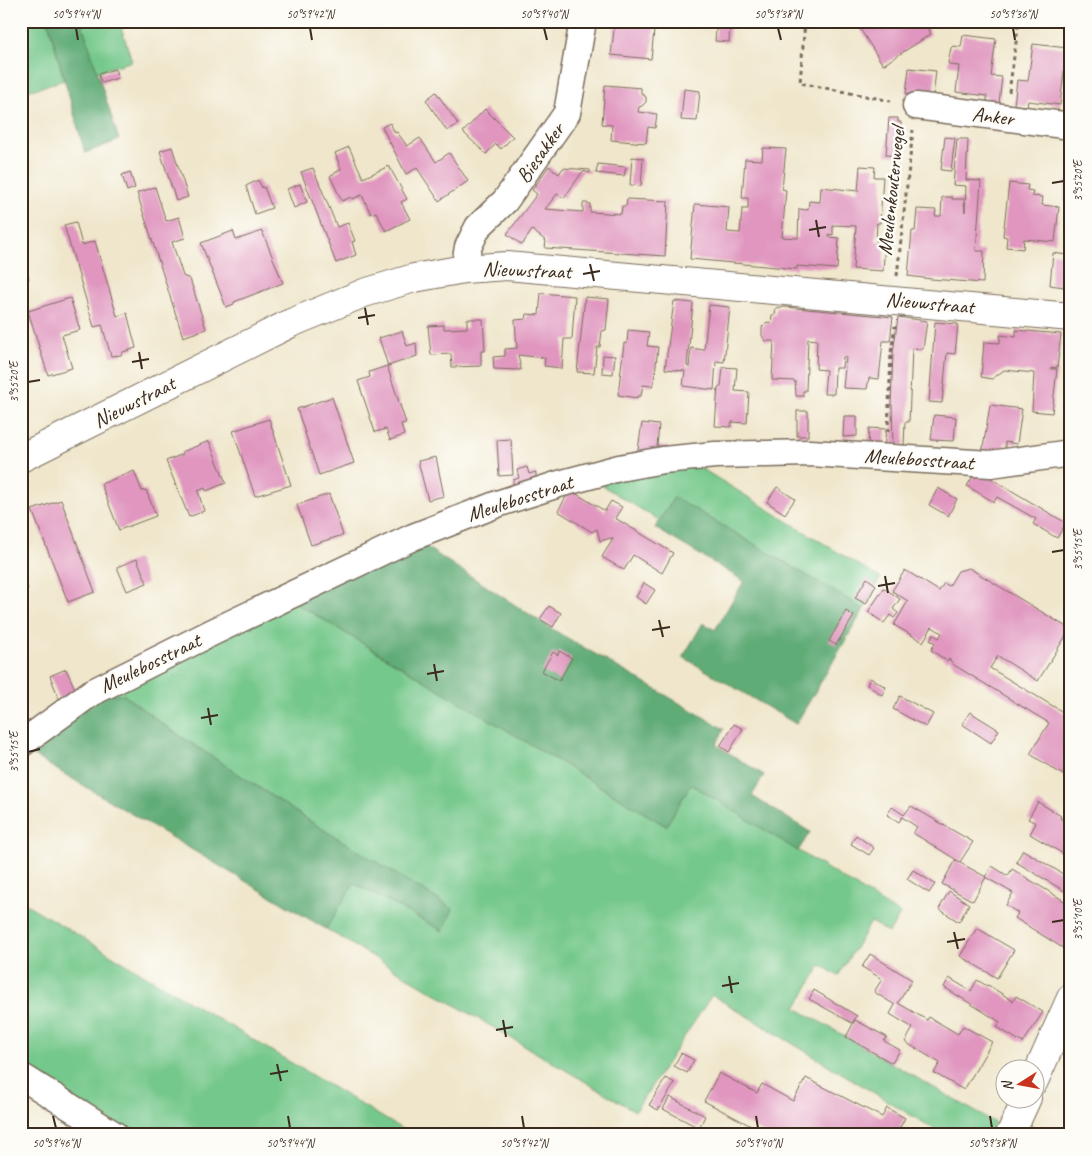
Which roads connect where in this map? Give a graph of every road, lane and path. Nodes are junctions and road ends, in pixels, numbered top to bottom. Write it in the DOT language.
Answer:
graph roads {
  1 [pos="583,21"];
  2 [pos="806,21"];
  3 [pos="1019,21"];
  4 [pos="916,106"];
  5 [pos="1006,118"];
  6 [pos="1071,126"];
  7 [pos="464,269"];
  8 [pos="898,300"];
  9 [pos="1071,317"];
  10 [pos="1071,453"];
  11 [pos="888,456"];
  12 [pos="21,458"];
  13 [pos="21,744"];
  14 [pos="1071,998"];
  15 [pos="1044,1059"];
  16 [pos="21,1076"];
  17 [pos="1022,1108"];
  18 [pos="116,1135"];
  19 [pos="1010,1135"];
  1 -- 7 [label="street, Biesakker"];
  2 -- 4 [label="path, Meulenkouterwegel"];
  3 -- 5 [label="path"];
  4 -- 5 [label="street, Anker"];
  4 -- 8 [label="path, Meulenkouterwegel"];
  5 -- 6 [label="street, Anker"];
  7 -- 8 [label="street, Nieuwstraat"];
  7 -- 12 [label="street, Nieuwstraat"];
  8 -- 9 [label="street, Nieuwstraat"];
  8 -- 11 [label="path, Meulenkouterwegel"];
  10 -- 11 [label="street, Meulebosstraat"];
  11 -- 13 [label="street, Meulebosstraat"];
  14 -- 15 [label="street"];
  16 -- 18 [label="street"];
  17 -- 19 [label="street"];
}
